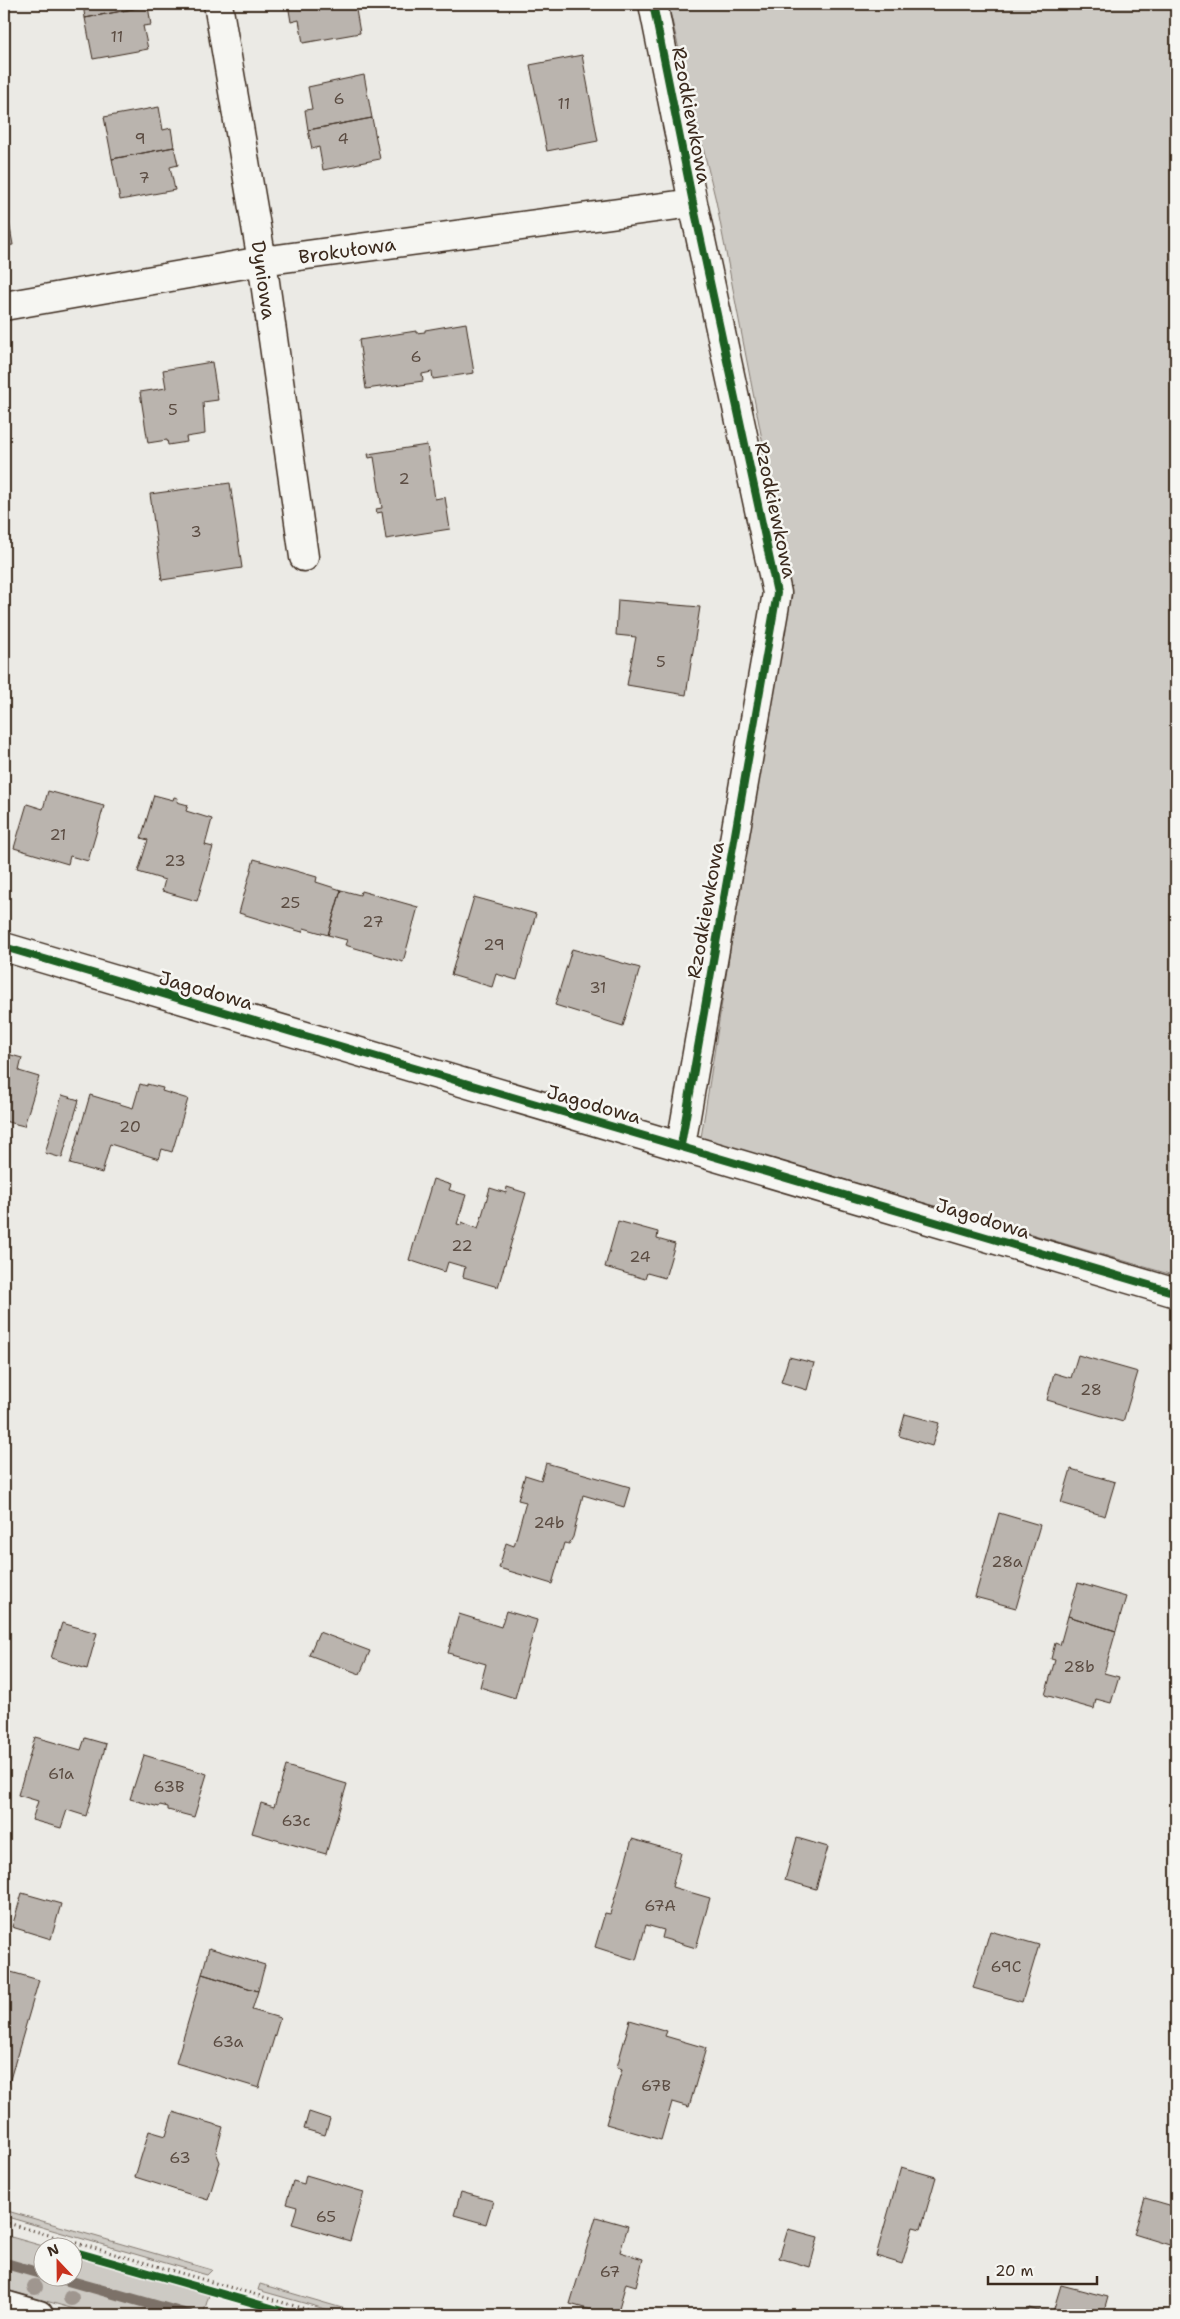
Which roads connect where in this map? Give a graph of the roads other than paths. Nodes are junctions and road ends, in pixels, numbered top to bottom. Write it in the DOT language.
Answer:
graph roads {
  1 [pos="218,4"];
  2 [pos="653,4"];
  3 [pos="693,203"];
  4 [pos="262,261"];
  5 [pos="4,306"];
  6 [pos="304,558"];
  7 [pos="4,947"];
  8 [pos="681,1145"];
  9 [pos="1176,1293"];
  10 [pos="4,2305"];
  11 [pos="39,2315"];
  1 -- 4 [label="street, Dyniowa"];
  2 -- 3 [label="street, Rzodkiewkowa"];
  3 -- 4 [label="street, Brokułowa"];
  3 -- 8 [label="street, Rzodkiewkowa"];
  4 -- 5 [label="street, Brokułowa"];
  4 -- 6 [label="street, Dyniowa"];
  7 -- 8 [label="street, Jagodowa"];
  8 -- 9 [label="street, Jagodowa"];
  10 -- 11 [label="street"];
}
